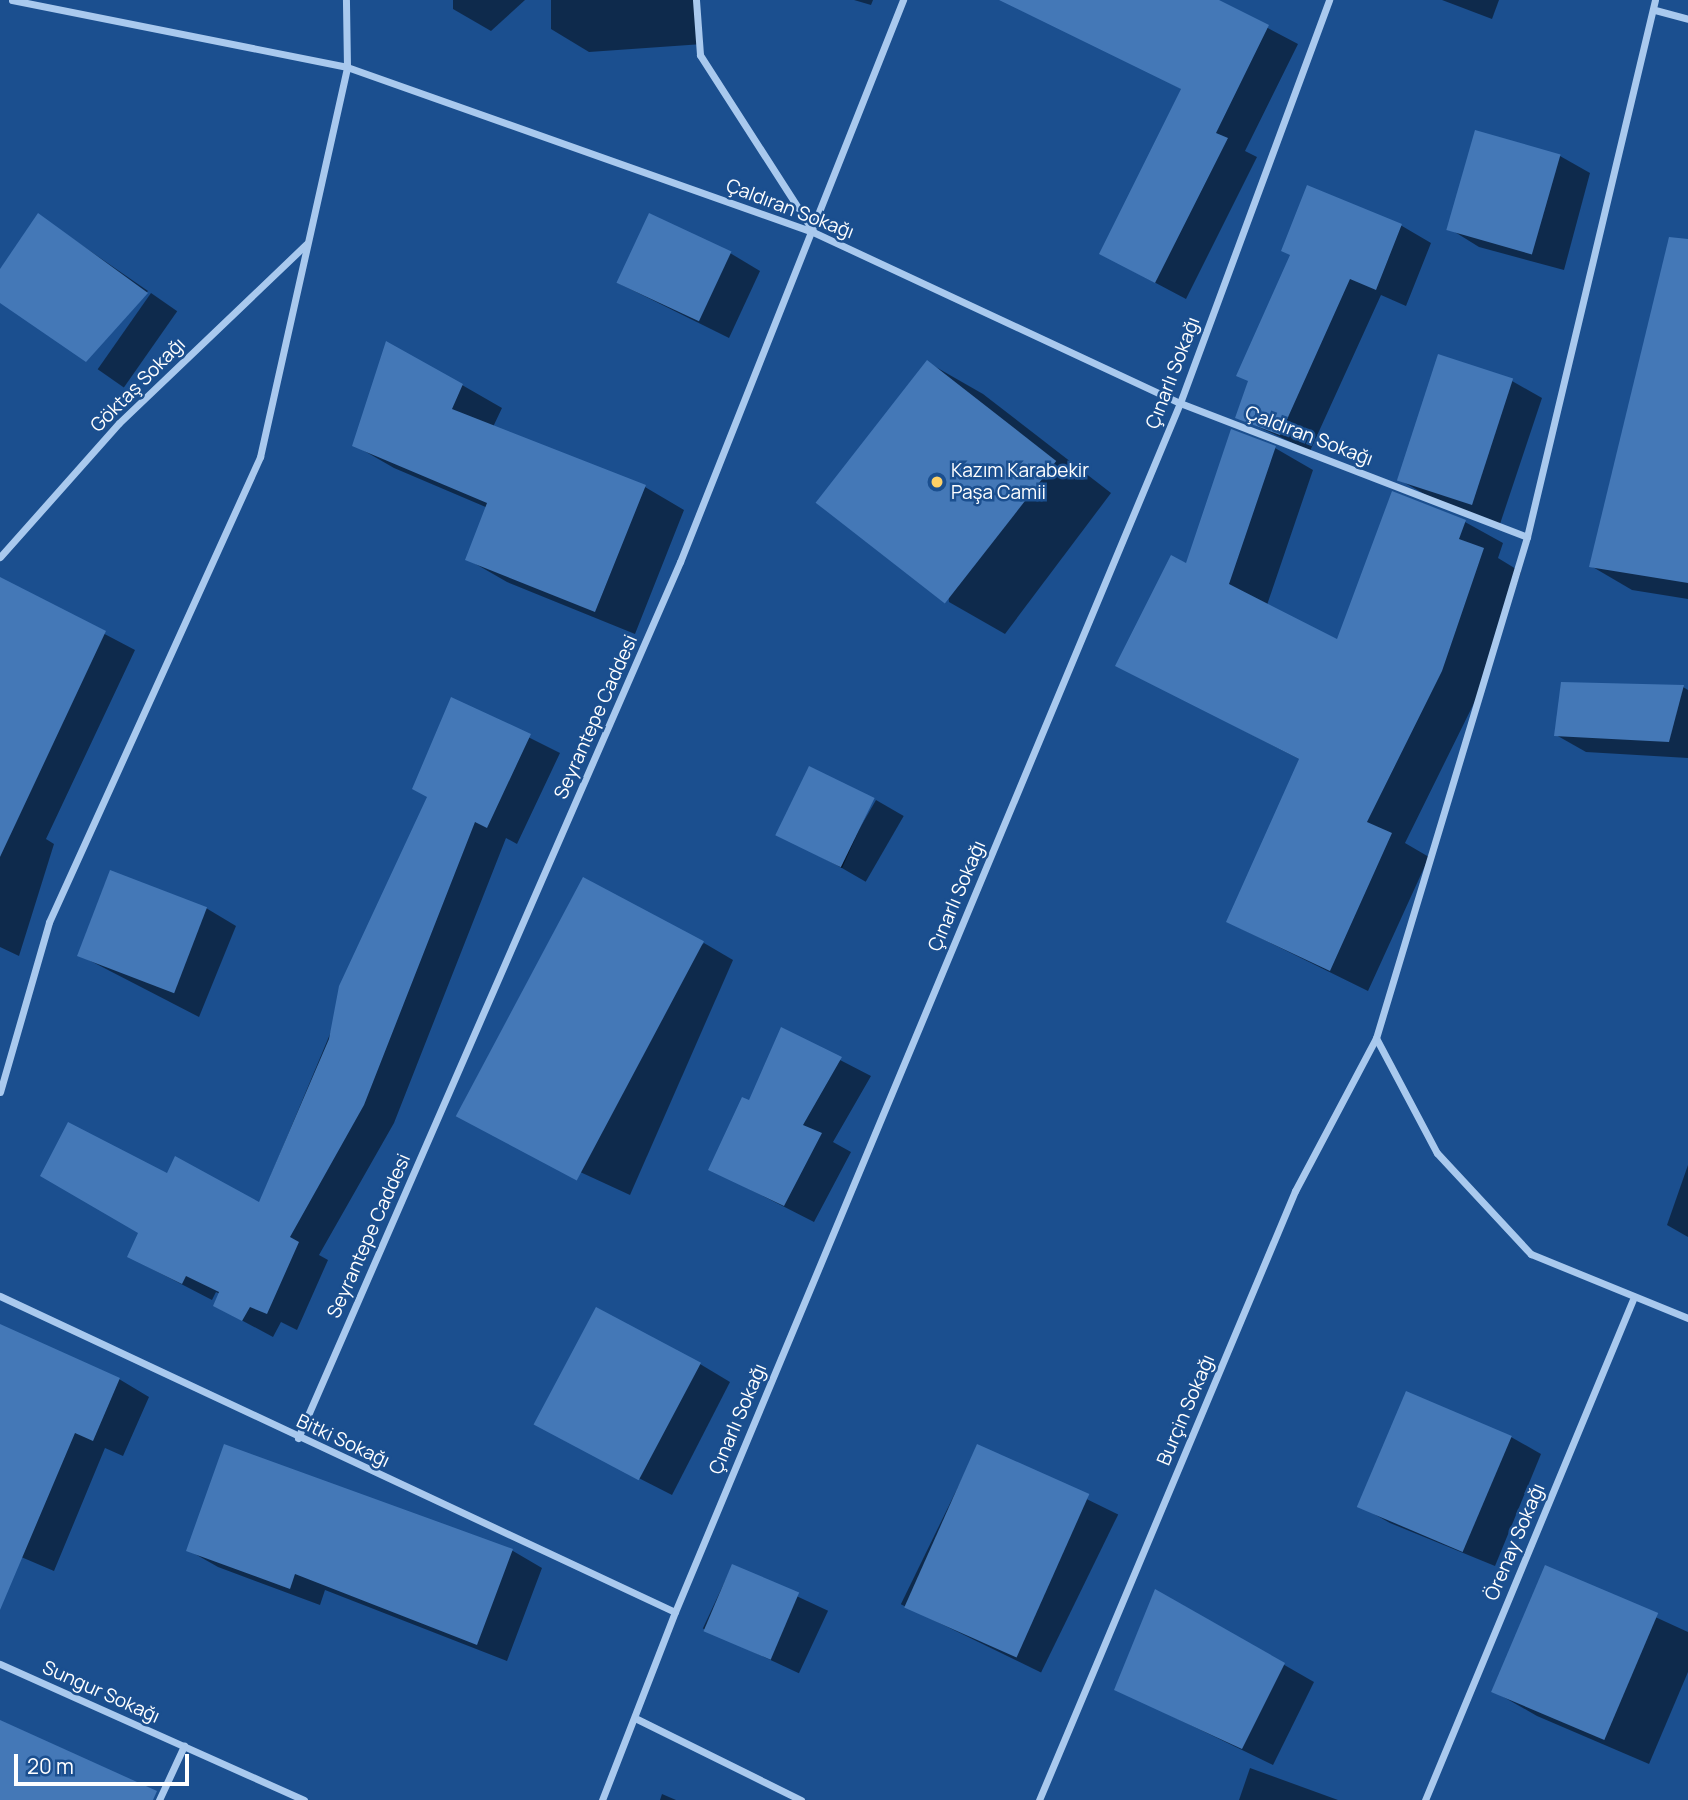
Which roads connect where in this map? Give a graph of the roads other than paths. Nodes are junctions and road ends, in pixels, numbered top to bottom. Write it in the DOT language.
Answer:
graph roads {
  1 [pos="12,0"];
  2 [pos="346,0"];
  3 [pos="696,0"];
  4 [pos="903,0"];
  5 [pos="1329,0"];
  6 [pos="1655,0"];
  7 [pos="1656,10"];
  8 [pos="1688,19"];
  9 [pos="346,67"];
  10 [pos="813,232"];
  11 [pos="307,243"];
  12 [pos="1180,403"];
  13 [pos="1527,537"];
  14 [pos="0,557"];
  15 [pos="1376,1038"];
  16 [pos="0,1092"];
  17 [pos="0,1296"];
  18 [pos="1634,1297"];
  19 [pos="1688,1318"];
  20 [pos="298,1438"];
  21 [pos="674,1612"];
  22 [pos="0,1664"];
  23 [pos="637,1719"];
  24 [pos="184,1746"];
  25 [pos="159,1800"];
  26 [pos="304,1800"];
  27 [pos="602,1800"];
  28 [pos="801,1800"];
  29 [pos="1039,1800"];
  30 [pos="1424,1800"];
  1 -- 9 [label="street, Çaldıran Sokağı"];
  2 -- 9 [label="street"];
  3 -- 10 [label="street"];
  4 -- 10 [label="street, Seyrantepe Caddesi"];
  5 -- 12 [label="street, Çınarlı Sokağı"];
  6 -- 7 [label="street, Burçin Sokağı"];
  7 -- 8 [label="street"];
  7 -- 13 [label="street, Burçin Sokağı"];
  9 -- 10 [label="street, Çaldıran Sokağı"];
  9 -- 11 [label="street"];
  10 -- 12 [label="street, Çaldıran Sokağı"];
  10 -- 20 [label="street, Seyrantepe Caddesi"];
  11 -- 14 [label="street, Göktaş Sokağı"];
  11 -- 16 [label="street"];
  12 -- 13 [label="street, Çaldıran Sokağı"];
  12 -- 21 [label="street, Çınarlı Sokağı"];
  13 -- 15 [label="street, Burçin Sokağı"];
  15 -- 18 [label="street"];
  15 -- 29 [label="street, Burçin Sokağı"];
  17 -- 20 [label="street, Bitki Sokağı"];
  18 -- 19 [label="street"];
  18 -- 30 [label="street, Örenay Sokağı"];
  20 -- 21 [label="street, Bitki Sokağı"];
  21 -- 23 [label="street, Çınarlı Sokağı"];
  22 -- 24 [label="street, Sungur Sokağı"];
  23 -- 27 [label="street, Çınarlı Sokağı"];
  23 -- 28 [label="street"];
  24 -- 25 [label="street"];
  24 -- 26 [label="street, Sungur Sokağı"];
}
